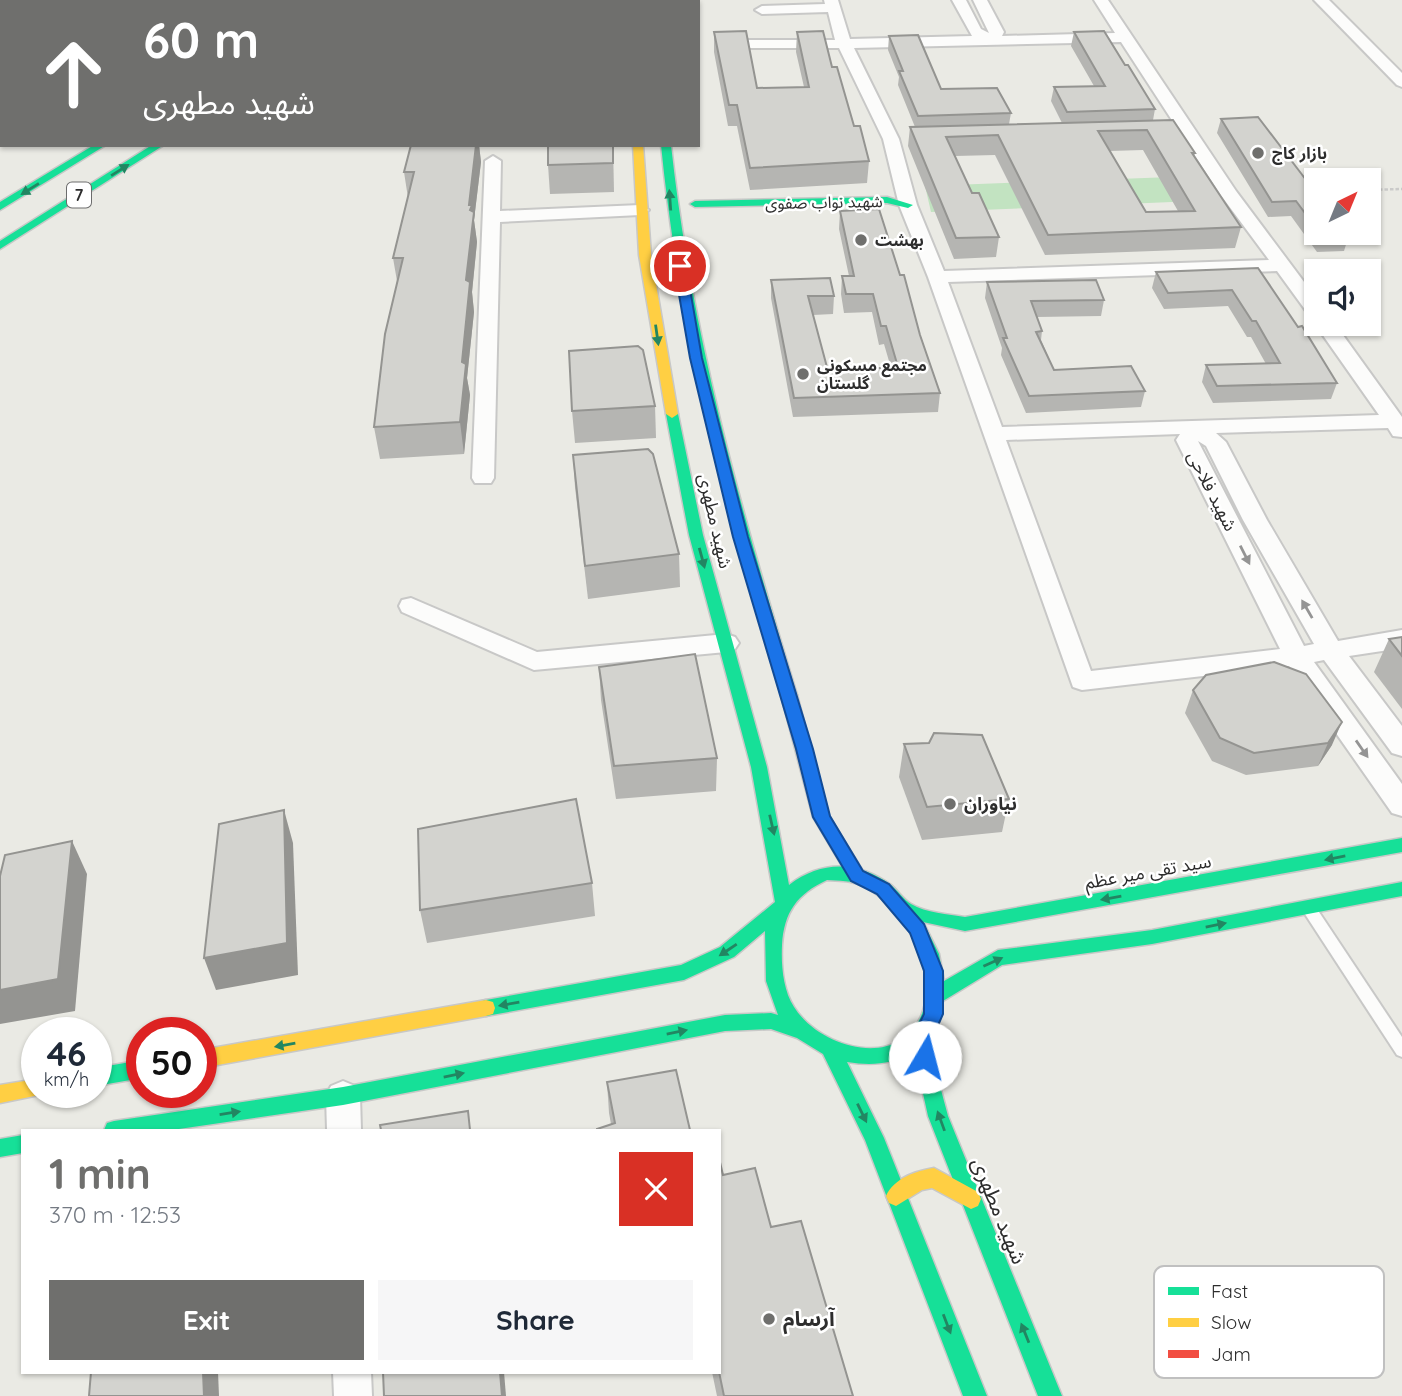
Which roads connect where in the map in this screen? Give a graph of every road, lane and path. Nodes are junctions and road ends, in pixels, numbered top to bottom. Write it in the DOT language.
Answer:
graph roads {
  1 [pos="959,0"];
  2 [pos="980,0"];
  3 [pos="1101,0"];
  4 [pos="1321,0"];
  5 [pos="832,4"];
  6 [pos="761,5"];
  7 [pos="764,26"];
  8 [pos="1125,37"];
  9 [pos="992,40"];
  10 [pos="731,44"];
  11 [pos="844,44"];
  12 [pos="1400,78"];
  13 [pos="1180,132"];
  14 [pos="98,147"];
  15 [pos="156,147"];
  16 [pos="638,147"];
  17 [pos="666,147"];
  18 [pos="493,161"];
  19 [pos="1381,190"];
  20 [pos="1402,190"];
  21 [pos="695,203"];
  22 [pos="908,205"];
  23 [pos="0,207"];
  24 [pos="640,210"];
  25 [pos="492,217"];
  26 [pos="0,246"];
  27 [pos="1283,265"];
  28 [pos="937,277"];
  29 [pos="1304,294"];
  30 [pos="706,308"];
  31 [pos="692,335"];
  32 [pos="1334,336"];
  33 [pos="1398,427"];
  34 [pos="1194,429"];
  35 [pos="993,434"];
  36 [pos="483,478"];
  37 [pos="411,606"];
  38 [pos="1402,639"];
  39 [pos="726,643"];
  40 [pos="1331,650"];
  41 [pos="1296,656"];
  42 [pos="1402,746"];
  43 [pos="814,788"];
  44 [pos="764,789"];
  45 [pos="1400,801"];
  46 [pos="1402,845"];
  47 [pos="857,876"];
  48 [pos="1402,889"];
  49 [pos="782,904"];
  50 [pos="1308,907"];
  51 [pos="901,908"];
  52 [pos="934,997"];
  53 [pos="802,1031"];
  54 [pos="922,1038"];
  55 [pos="1402,1050"];
  56 [pos="832,1052"];
  57 [pos="217,1056"];
  58 [pos="21,1091"];
  59 [pos="0,1094"];
  60 [pos="343,1096"];
  61 [pos="121,1129"];
  62 [pos="344,1129"];
  63 [pos="21,1144"];
  64 [pos="0,1148"];
  65 [pos="897,1196"];
  66 [pos="971,1199"];
  67 [pos="352,1374"];
  68 [pos="353,1396"];
  69 [pos="975,1396"];
  70 [pos="1050,1396"];
  1 -- 9 [label="street"];
  2 -- 9 [label="street"];
  3 -- 8 [label="street"];
  4 -- 12 [label="street"];
  5 -- 6 [label="street"];
  5 -- 11 [label="street"];
  6 -- 7 [label="street"];
  8 -- 9 [label="street"];
  8 -- 13 [label="street"];
  9 -- 11 [label="street"];
  10 -- 11 [label="street"];
  11 -- 22 [label="street"];
  13 -- 27 [label="street"];
  14 -- 23 [label="main road, 7, one-way"];
  26 -- 15 [label="main road, 7, one-way"];
  16 -- 24 [label="main road, شهید مطهری"];
  31 -- 17 [label="main road, شهید مطهری, one-way"];
  18 -- 25 [label="street"];
  19 -- 20 [label="path"];
  21 -- 22 [label="main road, شهید نواب صفوی"];
  22 -- 28 [label="street"];
  24 -- 25 [label="street"];
  24 -- 39 [label="main road, شهید مطهری, one-way"];
  25 -- 36 [label="street"];
  27 -- 28 [label="street"];
  27 -- 29 [label="street"];
  28 -- 35 [label="street"];
  30 -- 31 [label="main road"];
  31 -- 43 [label="main road, شهید مطهری"];
  32 -- 33 [label="street"];
  33 -- 34 [label="street"];
  34 -- 35 [label="street"];
  40 -- 34 [label="street, شهید فلاحی, one-way"];
  34 -- 41 [label="street, شهید فلاحی, one-way"];
  35 -- 41 [label="street"];
  37 -- 39 [label="street"];
  38 -- 40 [label="street"];
  39 -- 44 [label="main road, شهید مطهری"];
  40 -- 41 [label="street"];
  40 -- 42 [label="street, شهید فلاحی"];
  41 -- 45 [label="street, شهید فلاحی, one-way"];
  43 -- 44 [label="main road"];
  43 -- 47 [label="main road, شهید مطهری"];
  44 -- 49 [label="main road, شهید مطهری, one-way"];
  46 -- 51 [label="main road, سید تقی میر عظم, one-way"];
  47 -- 49 [label="main road"];
  47 -- 51 [label="main road"];
  48 -- 50 [label="main road"];
  49 -- 53 [label="main road"];
  49 -- 57 [label="main road, one-way"];
  52 -- 50 [label="main road, one-way"];
  50 -- 55 [label="lane"];
  51 -- 52 [label="main road"];
  52 -- 54 [label="main road"];
  53 -- 56 [label="main road"];
  60 -- 53 [label="main road, one-way"];
  54 -- 56 [label="main road"];
  66 -- 54 [label="main road, شهید مطهری, one-way"];
  56 -- 65 [label="main road, one-way"];
  58 -- 59 [label="main road"];
  61 -- 60 [label="main road, one-way"];
  60 -- 62 [label="street"];
  63 -- 64 [label="main road"];
  65 -- 66 [label="main road"];
  65 -- 69 [label="main road, one-way"];
  70 -- 66 [label="main road, شهید مطهری, one-way"];
  67 -- 68 [label="street"];
}
